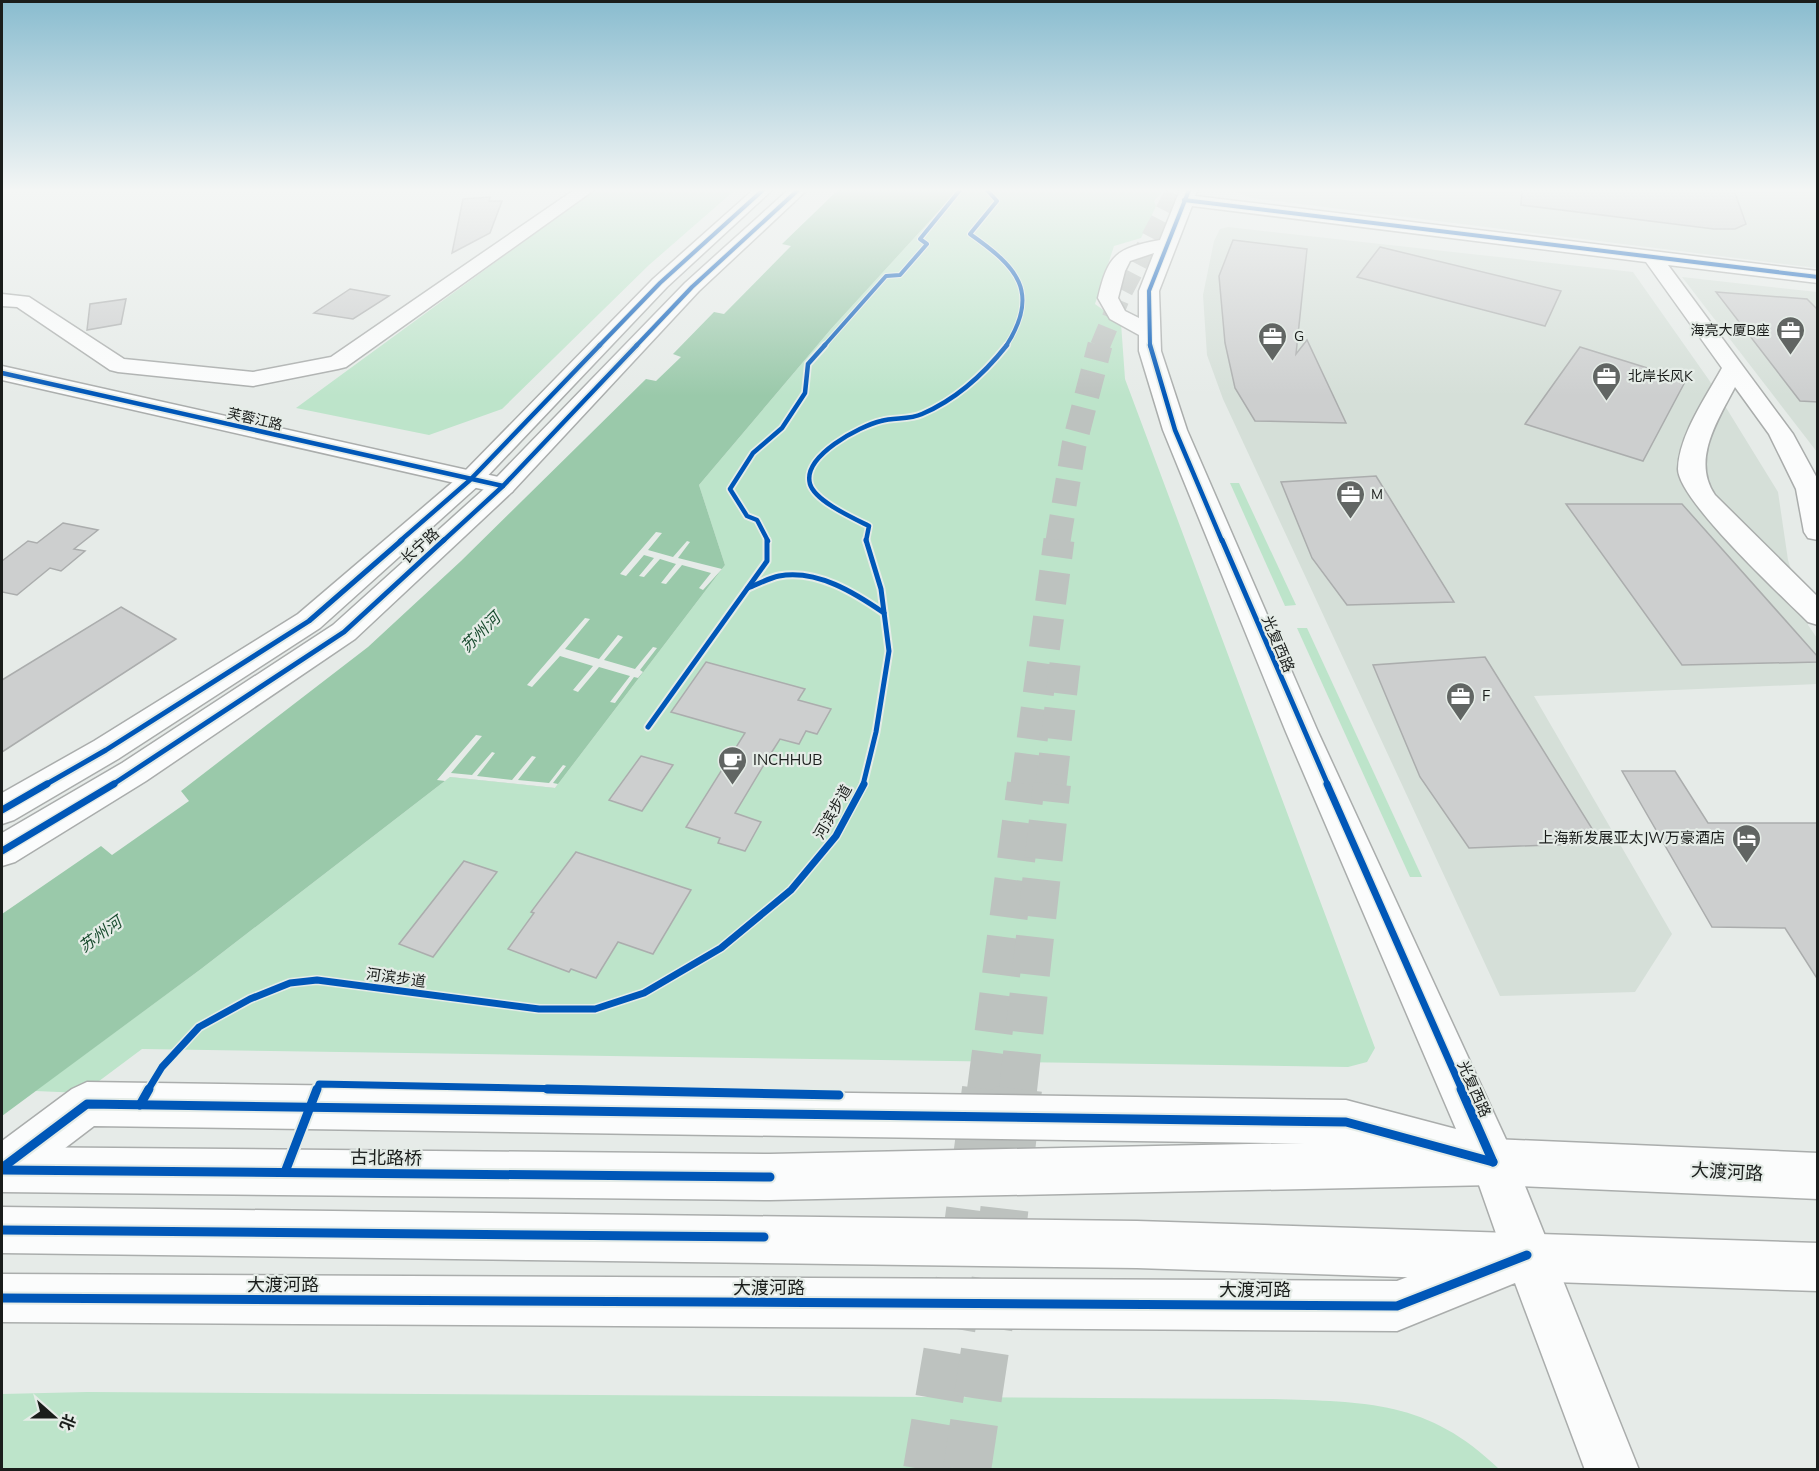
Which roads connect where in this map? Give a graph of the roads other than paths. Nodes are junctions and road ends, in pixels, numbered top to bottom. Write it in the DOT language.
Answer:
graph roads {
  1 [pos="486,259"];
  2 [pos="687,259"];
  3 [pos="722,259"];
  4 [pos="1120,259"];
  5 [pos="1161,259"];
  6 [pos="1654,259"];
  7 [pos="1673,259"];
  8 [pos="1818,277"];
  9 [pos="2,300"];
  10 [pos="1150,332"];
  11 [pos="1733,368"];
  12 [pos="2,373"];
  13 [pos="470,480"];
  14 [pos="503,486"];
  15 [pos="1813,490"];
  16 [pos="1818,532"];
  17 [pos="1818,615"];
  18 [pos="2,810"];
  19 [pos="2,851"];
  20 [pos="1493,1162"];
  21 [pos="2,1169"];
  22 [pos="1818,1176"];
  23 [pos="770,1177"];
  24 [pos="2,1230"];
  25 [pos="1527,1255"];
  26 [pos="1818,1267"];
  27 [pos="2,1298"];
  28 [pos="1612,1470"];
  1 -- 9 [label="street"];
  2 -- 13 [label="street, 长宁路"];
  3 -- 14 [label="street, 长宁路"];
  4 -- 10 [label="street"];
  5 -- 10 [label="street, 光复西路"];
  6 -- 11 [label="street"];
  7 -- 8 [label="street"];
  10 -- 20 [label="street, 光复西路"];
  11 -- 15 [label="street"];
  11 -- 17 [label="street"];
  12 -- 13 [label="street, 芙蓉江路"];
  13 -- 14 [label="street, 芙蓉江路"];
  13 -- 18 [label="street, 长宁路"];
  14 -- 19 [label="street, 长宁路"];
  15 -- 16 [label="street"];
  20 -- 21 [label="street, 大渡河路"];
  20 -- 22 [label="street, 大渡河路"];
  20 -- 23 [label="street, 大渡河路"];
  20 -- 25 [label="street, 光复西路"];
  21 -- 23 [label="street, 古北路桥"];
  24 -- 25 [label="street, 大渡河路"];
  25 -- 26 [label="street, 大渡河路"];
  25 -- 27 [label="street, 大渡河路"];
  25 -- 28 [label="street, 光复西路"];
}
